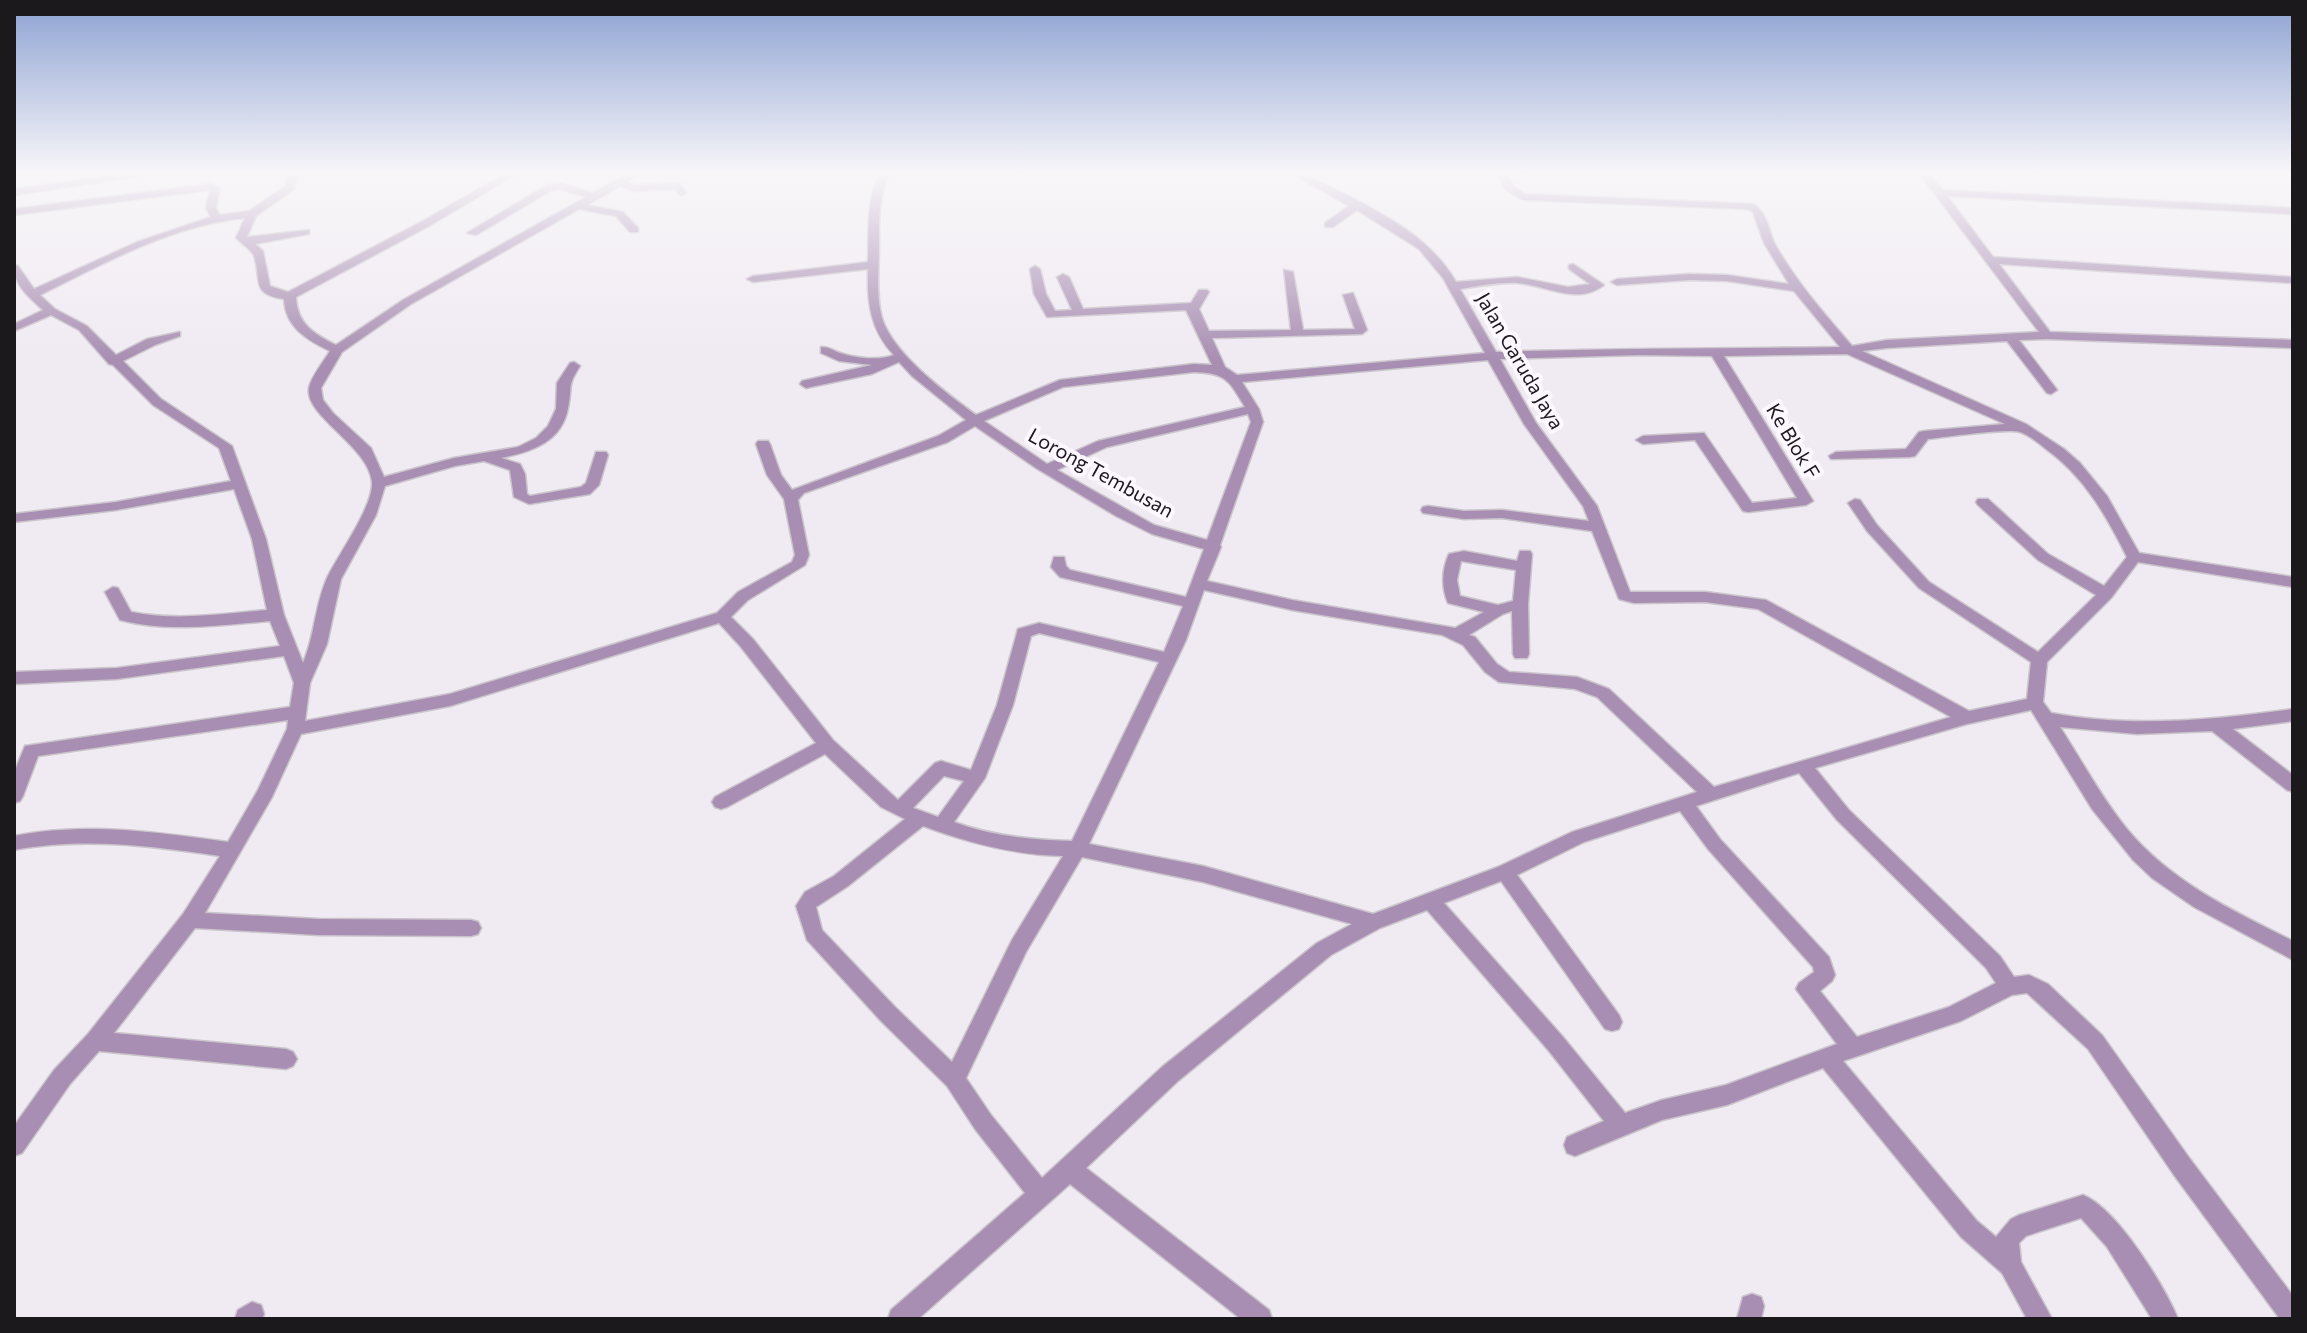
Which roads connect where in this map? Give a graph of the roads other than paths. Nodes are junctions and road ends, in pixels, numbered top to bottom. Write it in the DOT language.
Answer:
graph roads {
  1 [pos="172,235"];
  2 [pos="242,235"];
  3 [pos="287,235"];
  4 [pos="404,235"];
  5 [pos="526,235"];
  6 [pos="874,235"];
  7 [pos="1404,235"];
  8 [pos="1766,235"];
  9 [pos="1969,235"];
  10 [pos="248,242"];
  11 [pos="1988,260"];
  12 [pos="874,265"];
  13 [pos="1573,267"];
  14 [pos="14,268"];
  15 [pos="1035,269"];
  16 [pos="1288,272"];
  17 [pos="1063,277"];
  18 [pos="753,279"];
  19 [pos="2293,280"];
  20 [pos="1617,282"];
  21 [pos="1453,286"];
  22 [pos="1797,288"];
  23 [pos="25,292"];
  24 [pos="1203,292"];
  25 [pos="1349,295"];
  26 [pos="290,296"];
  27 [pos="1193,309"];
  28 [pos="51,311"];
  29 [pos="1079,313"];
  30 [pos="14,328"];
  31 [pos="176,334"];
  32 [pos="1298,334"];
  33 [pos="1205,335"];
  34 [pos="2047,335"];
  35 [pos="2010,337"];
  36 [pos="2293,344"];
  37 [pos="337,350"];
  38 [pos="825,350"];
  39 [pos="1849,350"];
  40 [pos="1716,353"];
  41 [pos="902,356"];
  42 [pos="1494,356"];
  43 [pos="113,361"];
  44 [pos="883,364"];
  45 [pos="574,366"];
  46 [pos="1227,374"];
  47 [pos="806,384"];
  48 [pos="2051,390"];
  49 [pos="1253,409"];
  50 [pos="974,421"];
  51 [pos="2021,427"];
  52 [pos="1643,440"];
  53 [pos="763,444"];
  54 [pos="601,455"];
  55 [pos="484,456"];
  56 [pos="1836,456"];
  57 [pos="1047,469"];
  58 [pos="379,483"];
  59 [pos="241,484"];
  60 [pos="791,499"];
  61 [pos="1983,502"];
  62 [pos="1855,503"];
  63 [pos="1428,510"];
  64 [pos="14,518"];
  65 [pos="1597,527"];
  66 [pos="1214,547"];
  67 [pos="2134,557"];
  68 [pos="1059,560"];
  69 [pos="2275,580"];
  70 [pos="2293,582"];
  71 [pos="1200,584"];
  72 [pos="113,592"];
  73 [pos="2293,593"];
  74 [pos="2106,594"];
  75 [pos="1192,603"];
  76 [pos="1520,604"];
  77 [pos="1498,610"];
  78 [pos="276,615"];
  79 [pos="722,617"];
  80 [pos="1458,634"];
  81 [pos="287,650"];
  82 [pos="1521,654"];
  83 [pos="1169,659"];
  84 [pos="2039,660"];
  85 [pos="14,678"];
  86 [pos="302,683"];
  87 [pos="2040,710"];
  88 [pos="2293,715"];
  89 [pos="1967,718"];
  90 [pos="296,720"];
  91 [pos="2215,724"];
  92 [pos="827,745"];
  93 [pos="1803,765"];
  94 [pos="976,778"];
  95 [pos="2293,785"];
  96 [pos="1712,795"];
  97 [pos="14,796"];
  98 [pos="721,802"];
  99 [pos="1685,805"];
  100 [pos="900,810"];
  101 [pos="921,817"];
  102 [pos="942,825"];
  103 [pos="14,843"];
  104 [pos="1077,849"];
  105 [pos="234,850"];
  106 [pos="1505,872"];
  107 [pos="1430,900"];
  108 [pos="190,920"];
  109 [pos="1373,922"];
  110 [pos="471,928"];
  111 [pos="2293,951"];
  112 [pos="2009,986"];
  113 [pos="1612,1022"];
  114 [pos="95,1041"];
  115 [pos="1853,1048"];
  116 [pos="1827,1057"];
  117 [pos="286,1059"];
  118 [pos="955,1079"];
  119 [pos="1621,1125"];
  120 [pos="14,1145"];
  121 [pos="1575,1145"];
  122 [pos="1069,1169"];
  123 [pos="1041,1195"];
  124 [pos="2010,1265"];
  125 [pos="2293,1316"];
  126 [pos="900,1319"];
  127 [pos="1260,1319"];
  128 [pos="2040,1319"];
  129 [pos="2166,1319"];
  1 -- 23 [label="street"];
  2 -- 10 [label="street"];
  3 -- 10 [label="street"];
  4 -- 26 [label="street"];
  5 -- 37 [label="street"];
  6 -- 12 [label="street, Lorong Tembusan"];
  7 -- 21 [label="street, Jalan Garuda Jaya"];
  8 -- 22 [label="street"];
  9 -- 11 [label="street"];
  10 -- 26 [label="street"];
  11 -- 19 [label="street"];
  11 -- 34 [label="street"];
  12 -- 18 [label="street"];
  12 -- 41 [label="street, Lorong Tembusan"];
  13 -- 21 [label="street"];
  14 -- 23 [label="street"];
  15 -- 29 [label="street"];
  16 -- 32 [label="street"];
  17 -- 29 [label="street"];
  20 -- 22 [label="street"];
  21 -- 42 [label="street, Jalan Garuda Jaya"];
  22 -- 39 [label="street"];
  23 -- 28 [label="street"];
  24 -- 27 [label="street"];
  25 -- 32 [label="street"];
  26 -- 37 [label="street"];
  27 -- 29 [label="street"];
  27 -- 33 [label="street"];
  28 -- 30 [label="street"];
  28 -- 43 [label="street"];
  31 -- 43 [label="street"];
  32 -- 33 [label="street"];
  33 -- 46 [label="street"];
  34 -- 35 [label="street"];
  34 -- 36 [label="street"];
  35 -- 39 [label="street"];
  35 -- 48 [label="street"];
  37 -- 58 [label="street"];
  38 -- 44 [label="street"];
  39 -- 40 [label="street"];
  39 -- 51 [label="street"];
  40 -- 42 [label="street"];
  40 -- 52 [label="street, Ke Blok F"];
  41 -- 44 [label="street"];
  41 -- 50 [label="street, Lorong Tembusan"];
  42 -- 46 [label="street"];
  42 -- 65 [label="street, Jalan Garuda Jaya"];
  43 -- 59 [label="street"];
  44 -- 47 [label="street"];
  45 -- 55 [label="street"];
  46 -- 49 [label="street"];
  46 -- 50 [label="street"];
  49 -- 57 [label="street"];
  49 -- 66 [label="street"];
  50 -- 57 [label="street, Lorong Tembusan"];
  50 -- 60 [label="street"];
  51 -- 56 [label="street"];
  51 -- 67 [label="street"];
  53 -- 60 [label="street"];
  54 -- 55 [label="street"];
  55 -- 58 [label="street"];
  57 -- 66 [label="street, Lorong Tembusan"];
  58 -- 86 [label="street"];
  59 -- 64 [label="street"];
  59 -- 78 [label="street"];
  60 -- 79 [label="street"];
  61 -- 74 [label="street"];
  62 -- 84 [label="street"];
  63 -- 65 [label="street"];
  65 -- 89 [label="street, Jalan Garuda Jaya"];
  66 -- 71 [label="street"];
  67 -- 69 [label="street"];
  67 -- 74 [label="street"];
  68 -- 75 [label="street"];
  69 -- 70 [label="street"];
  69 -- 73 [label="street"];
  71 -- 75 [label="street"];
  71 -- 80 [label="street"];
  72 -- 78 [label="street"];
  74 -- 84 [label="street"];
  75 -- 83 [label="street"];
  76 -- 77 [label="street"];
  76 -- 77 [label="street"];
  76 -- 82 [label="street"];
  77 -- 80 [label="street"];
  78 -- 81 [label="street"];
  79 -- 90 [label="street"];
  79 -- 92 [label="street"];
  80 -- 96 [label="street"];
  81 -- 85 [label="street"];
  81 -- 86 [label="street"];
  83 -- 94 [label="street"];
  83 -- 104 [label="street"];
  84 -- 87 [label="street"];
  86 -- 90 [label="street"];
  87 -- 89 [label="street"];
  87 -- 91 [label="street"];
  87 -- 111 [label="street"];
  88 -- 91 [label="street"];
  89 -- 93 [label="street"];
  90 -- 97 [label="street"];
  90 -- 105 [label="street"];
  91 -- 95 [label="street"];
  92 -- 98 [label="street"];
  92 -- 100 [label="street"];
  93 -- 96 [label="street"];
  93 -- 112 [label="street"];
  94 -- 100 [label="street"];
  94 -- 102 [label="street"];
  96 -- 99 [label="street"];
  99 -- 106 [label="street"];
  99 -- 115 [label="street"];
  100 -- 101 [label="street"];
  101 -- 102 [label="street"];
  101 -- 118 [label="street"];
  102 -- 104 [label="street"];
  103 -- 105 [label="street"];
  104 -- 109 [label="street"];
  104 -- 118 [label="street"];
  105 -- 108 [label="street"];
  106 -- 107 [label="street"];
  106 -- 113 [label="street"];
  107 -- 109 [label="street"];
  107 -- 119 [label="street"];
  108 -- 110 [label="street"];
  108 -- 114 [label="street"];
  109 -- 122 [label="street"];
  112 -- 115 [label="street"];
  112 -- 125 [label="street"];
  114 -- 117 [label="street"];
  114 -- 120 [label="street"];
  115 -- 116 [label="street"];
  116 -- 119 [label="street"];
  116 -- 124 [label="street"];
  118 -- 123 [label="street"];
  119 -- 121 [label="street"];
  122 -- 123 [label="street"];
  122 -- 127 [label="street"];
  123 -- 126 [label="street"];
  124 -- 128 [label="street"];
  124 -- 129 [label="street"];
}
